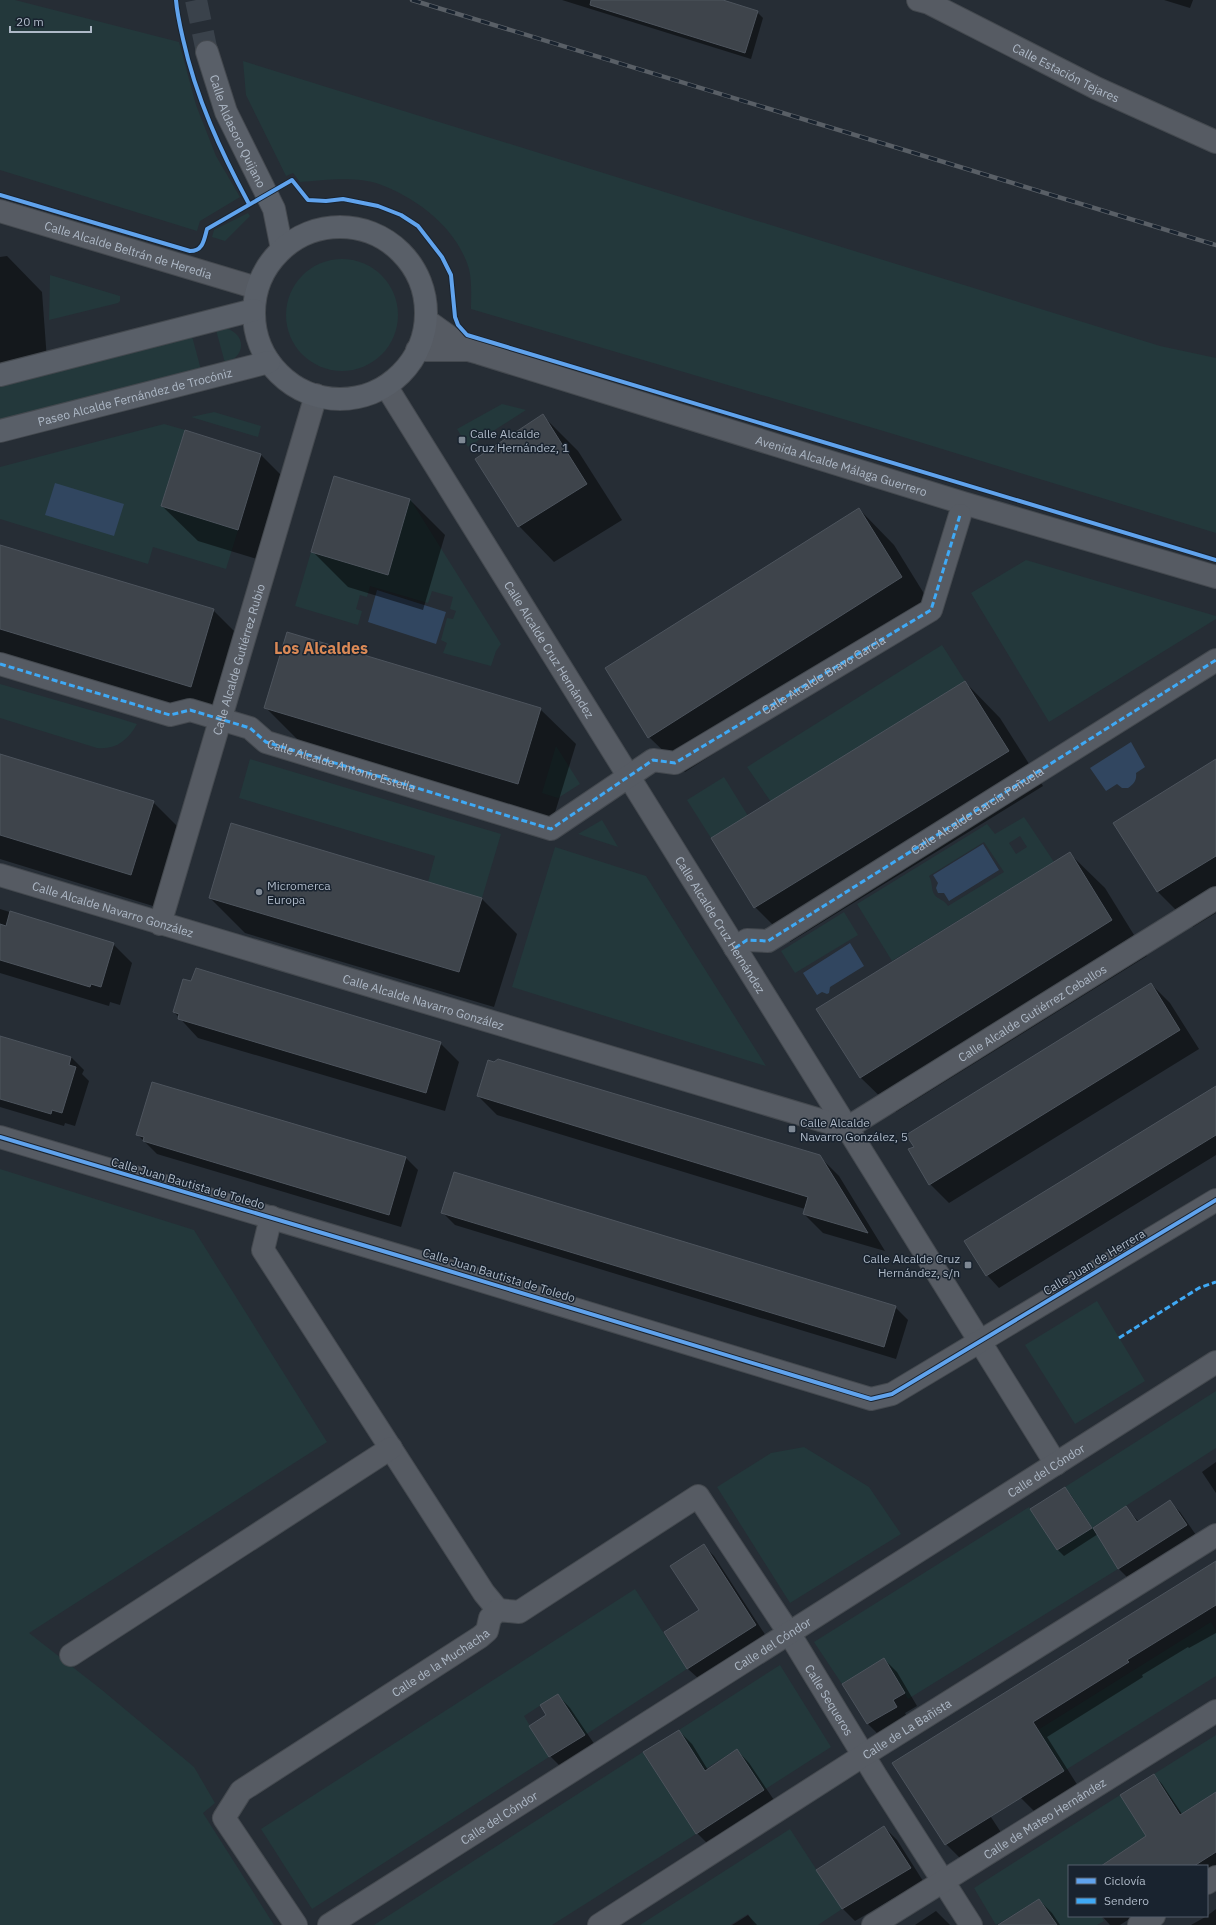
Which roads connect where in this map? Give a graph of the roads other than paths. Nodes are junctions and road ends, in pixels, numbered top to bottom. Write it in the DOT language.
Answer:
graph roads {
  1 [pos="918,0"];
  2 [pos="207,52"];
  3 [pos="1216,142"];
  4 [pos="274,209"];
  5 [pos="0,211"];
  6 [pos="307,233"];
  7 [pos="282,249"];
  8 [pos="257,288"];
  9 [pos="254,310"];
  10 [pos="426,320"];
  11 [pos="417,350"];
  12 [pos="468,350"];
  13 [pos="270,362"];
  14 [pos="0,375"];
  15 [pos="386,386"];
  16 [pos="316,395"];
  17 [pos="0,431"];
  18 [pos="960,515"];
  19 [pos="1216,577"];
  20 [pos="1216,660"];
  21 [pos="0,664"];
  22 [pos="220,719"];
  23 [pos="628,775"];
  24 [pos="0,875"];
  25 [pos="1216,898"];
  26 [pos="160,924"];
  27 [pos="735,948"];
  28 [pos="847,1128"];
  29 [pos="0,1137"];
  30 [pos="1216,1200"];
  31 [pos="271,1217"];
  32 [pos="982,1342"];
  33 [pos="1216,1362"];
  34 [pos="391,1448"];
  35 [pos="1056,1464"];
  36 [pos="1216,1535"];
  37 [pos="498,1610"];
  38 [pos="789,1633"];
  39 [pos="71,1655"];
  40 [pos="1216,1711"];
  41 [pos="864,1755"];
  42 [pos="944,1882"];
  43 [pos="1152,1917"];
  44 [pos="296,1925"];
  45 [pos="329,1925"];
  46 [pos="599,1925"];
  47 [pos="873,1925"];
  48 [pos="971,1925"];
  49 [pos="1139,1925"];
  1 -- 3 [label="street, Calle Estación Tejares"];
  2 -- 4 [label="main road, Calle Aldasoro Quijano"];
  4 -- 6 [label="main road, Calle Aldasoro Quijano"];
  4 -- 7 [label="main road, Calle Aldasoro Quijano"];
  5 -- 8 [label="street, Calle Alcalde Beltrán de Heredia"];
  6 -- 7 [label="main road"];
  6 -- 10 [label="main road"];
  7 -- 8 [label="main road"];
  8 -- 9 [label="main road"];
  9 -- 13 [label="main road"];
  9 -- 14 [label="main road"];
  10 -- 11 [label="main road"];
  10 -- 12 [label="street, Avenida Alcalde Málaga Guerrero"];
  11 -- 12 [label="street, Avenida Alcalde Málaga Guerrero"];
  11 -- 15 [label="main road"];
  12 -- 19 [label="street, Avenida Alcalde Málaga Guerrero"];
  13 -- 16 [label="main road"];
  13 -- 17 [label="main road, Paseo Alcalde Fernández de Trocóniz"];
  15 -- 16 [label="main road"];
  15 -- 23 [label="street, Calle Alcalde Cruz Hernández"];
  16 -- 22 [label="street, Calle Alcalde Gutiérrez Rubio"];
  18 -- 23 [label="street, Calle Alcalde Bravo García"];
  20 -- 27 [label="street, Calle Alcalde García Peñuela"];
  21 -- 22 [label="street, Calle Alcalde Antonio Estella"];
  22 -- 23 [label="street, Calle Alcalde Antonio Estella"];
  22 -- 26 [label="street, Calle Alcalde Gutiérrez Rubio"];
  23 -- 27 [label="street, Calle Alcalde Cruz Hernández"];
  24 -- 26 [label="street, Calle Alcalde Navarro González"];
  25 -- 28 [label="street, Calle Alcalde Gutiérrez Ceballos"];
  26 -- 28 [label="street, Calle Alcalde Navarro González"];
  27 -- 28 [label="street, Calle Alcalde Cruz Hernández"];
  28 -- 32 [label="street, Calle Alcalde Cruz Hernández"];
  29 -- 31 [label="street, Calle Juan Bautista de Toledo"];
  30 -- 32 [label="street, Calle Juan de Herrera"];
  31 -- 32 [label="street, Calle Juan Bautista de Toledo"];
  31 -- 34 [label="street"];
  32 -- 35 [label="street, Calle Alcalde Cruz Hernández"];
  33 -- 35 [label="street, Calle del Cóndor"];
  34 -- 37 [label="street"];
  34 -- 39 [label="street"];
  35 -- 38 [label="street, Calle del Cóndor"];
  36 -- 41 [label="street, Calle de La Bañista"];
  37 -- 38 [label="street, Calle Sequeros"];
  37 -- 44 [label="street, Calle de la Muchacha"];
  38 -- 41 [label="street, Calle Sequeros"];
  38 -- 45 [label="street, Calle del Cóndor"];
  40 -- 42 [label="street, Calle de Mateo Hernández"];
  41 -- 42 [label="street, Calle Sequeros"];
  41 -- 46 [label="street, Calle de La Bañista"];
  42 -- 47 [label="street, Calle de Mateo Hernández"];
  42 -- 48 [label="street, Calle Sequeros"];
  43 -- 49 [label="street"];
}
